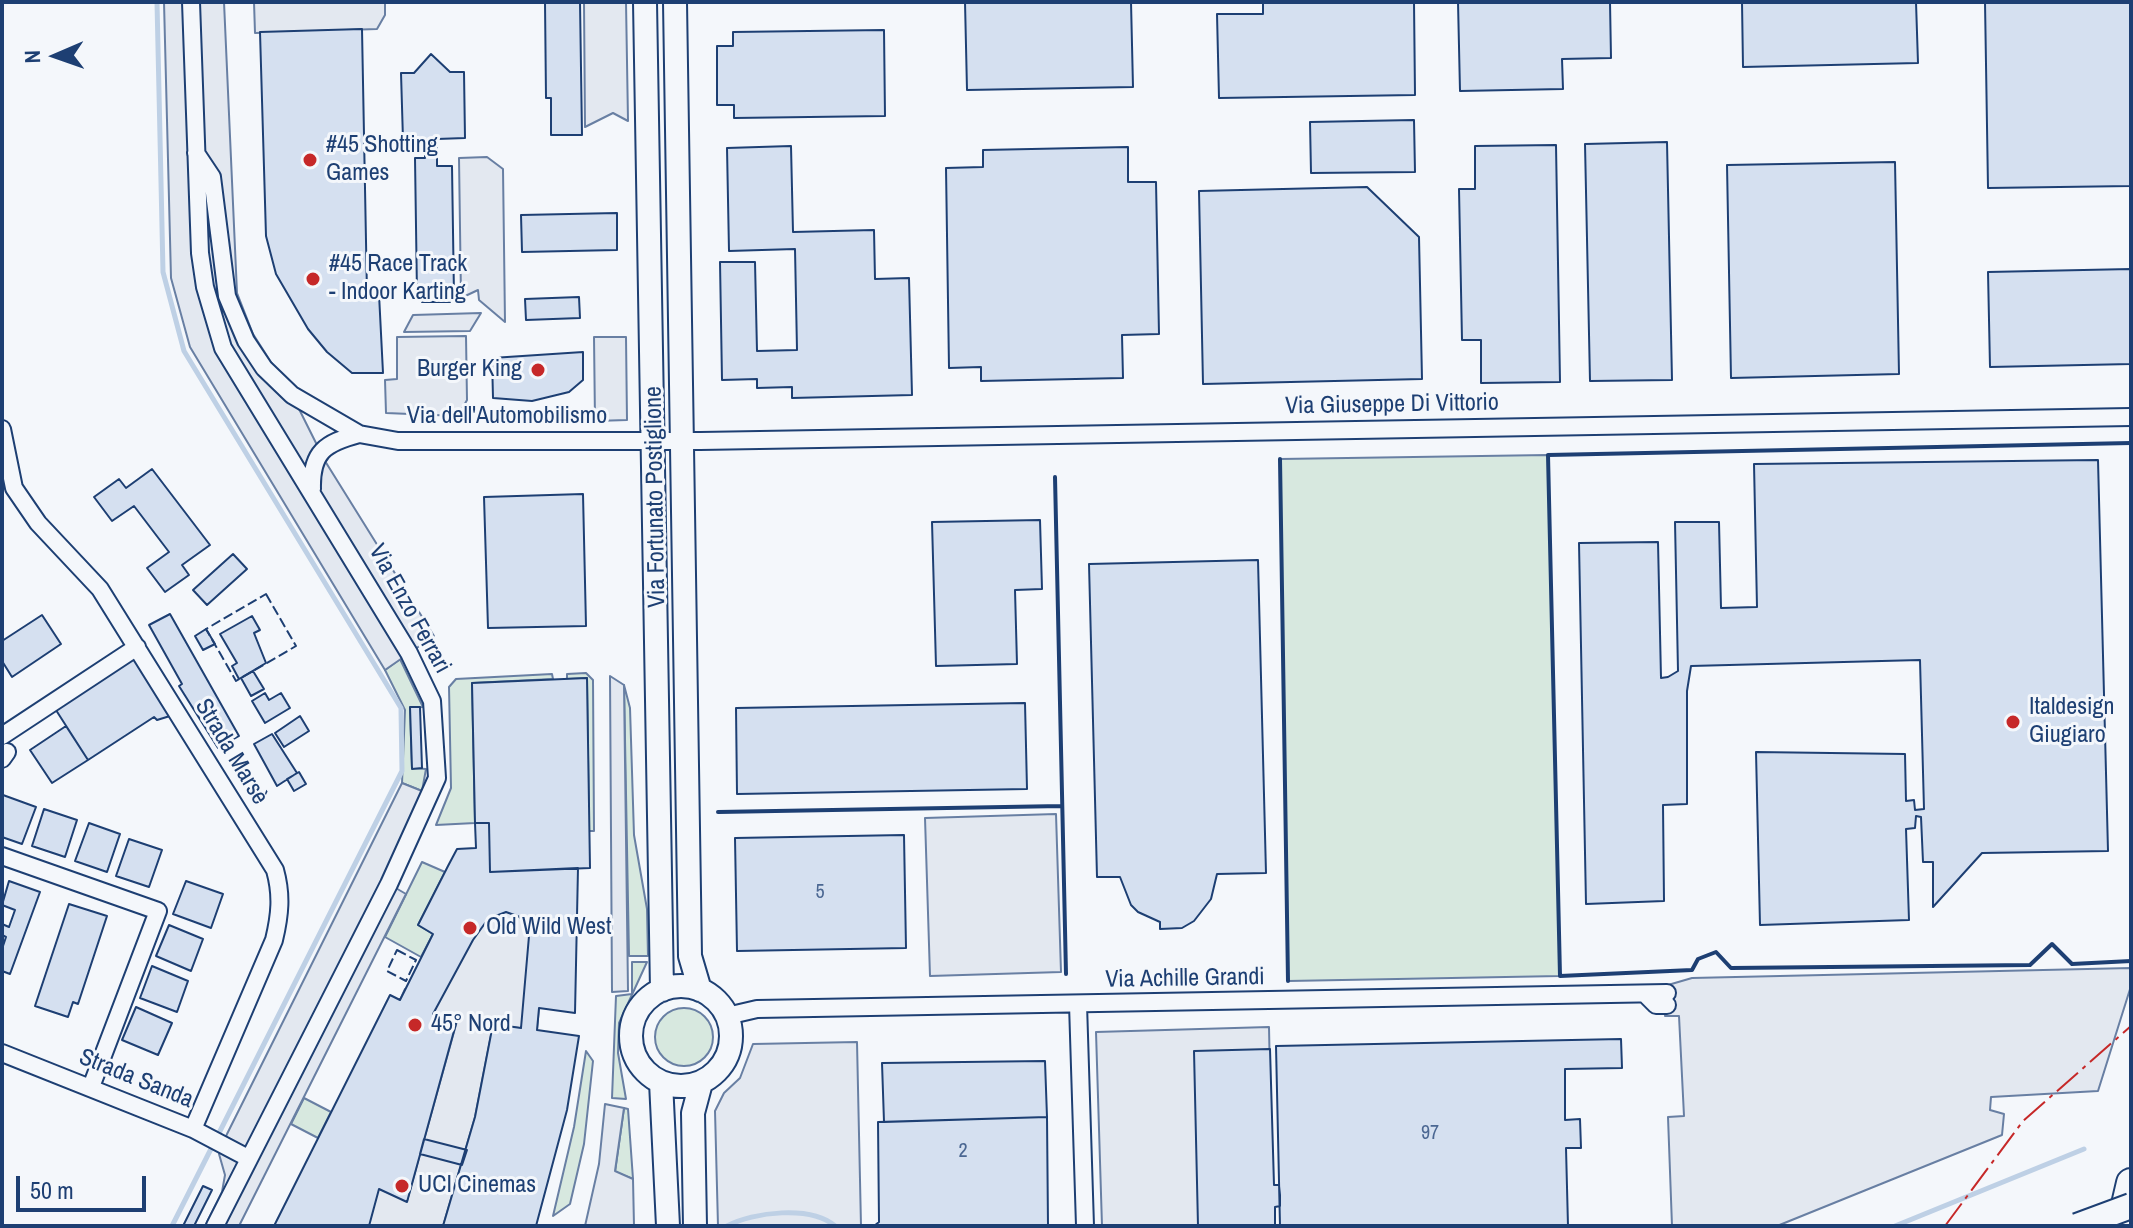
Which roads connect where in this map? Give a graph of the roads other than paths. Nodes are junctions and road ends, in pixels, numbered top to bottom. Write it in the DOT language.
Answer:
graph roads {
  1 [pos="191,2"];
  2 [pos="645,2"];
  3 [pos="675,2"];
  4 [pos="196,153"];
  5 [pos="2131,417"];
  6 [pos="2,429"];
  7 [pos="359,434"];
  8 [pos="654,441"];
  9 [pos="681,441"];
  10 [pos="312,489"];
  11 [pos="137,647"];
  12 [pos="4,749"];
  13 [pos="2,856"];
  14 [pos="662,990"];
  15 [pos="700,990"];
  16 [pos="1667,999"];
  17 [pos="1078,1004"];
  18 [pos="727,1016"];
  19 [pos="2,1053"];
  20 [pos="661,1082"];
  21 [pos="701,1083"];
  22 [pos="91,1087"];
  23 [pos="198,1131"];
  24 [pos="248,1158"];
  25 [pos="2131,1183"];
  26 [pos="2131,1206"];
  27 [pos="215,1226"];
  28 [pos="668,1226"];
  29 [pos="695,1226"];
  30 [pos="1085,1226"];
  31 [pos="2077,1226"];
  32 [pos="2121,1226"];
  1 -- 4 [label="street, Via Enzo Ferrari"];
  2 -- 8 [label="street, Via Fortunato Postiglione"];
  3 -- 9 [label="street, Via Fortunato Postiglione"];
  4 -- 7 [label="street, Via dell'Automobilismo"];
  4 -- 10 [label="street, Via Enzo Ferrari"];
  5 -- 9 [label="street, Via Giuseppe Di Vittorio"];
  6 -- 11 [label="street, Strada Marsè"];
  7 -- 8 [label="street, Via dell'Automobilismo"];
  7 -- 10 [label="street"];
  8 -- 9 [label="street, Via Giuseppe Di Vittorio"];
  8 -- 14 [label="street, Via Fortunato Postiglione"];
  9 -- 15 [label="street, Via Fortunato Postiglione"];
  10 -- 24 [label="street, Via Enzo Ferrari"];
  11 -- 12 [label="street"];
  11 -- 23 [label="street, Strada Marsè"];
  13 -- 22 [label="street"];
  14 -- 15 [label="street"];
  14 -- 20 [label="street"];
  15 -- 18 [label="street"];
  16 -- 17 [label="street, Via Achille Grandi"];
  17 -- 18 [label="street, Via Achille Grandi"];
  17 -- 30 [label="street"];
  18 -- 21 [label="street"];
  19 -- 22 [label="street, Strada Sanda"];
  20 -- 21 [label="street"];
  20 -- 28 [label="street"];
  21 -- 29 [label="street"];
  22 -- 23 [label="street, Strada Sanda"];
  23 -- 24 [label="street, Strada Sanda"];
  24 -- 27 [label="street, Via Enzo Ferrari"];
  25 -- 32 [label="highway"];
  26 -- 31 [label="main road, bridge"];
}
